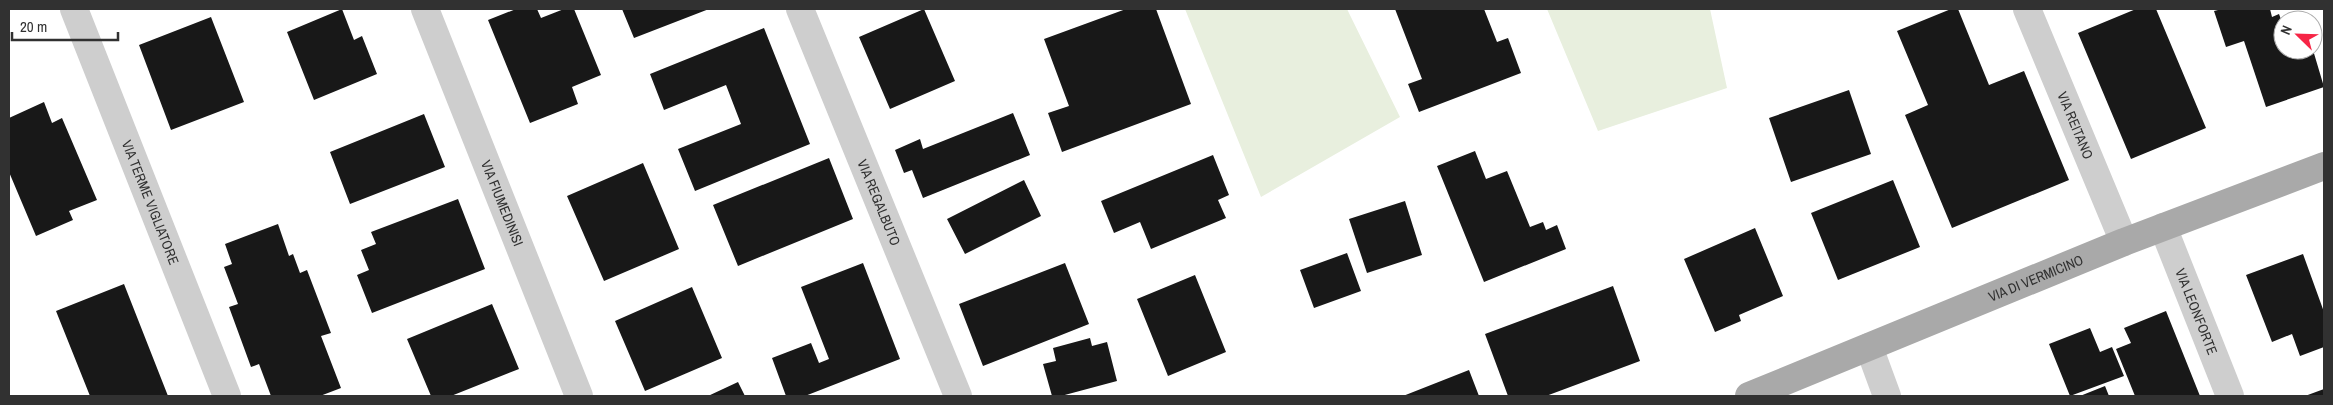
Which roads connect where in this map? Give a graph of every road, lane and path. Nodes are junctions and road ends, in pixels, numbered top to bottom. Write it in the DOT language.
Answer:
graph roads {
  1 [pos="74,9"];
  2 [pos="425,9"];
  3 [pos="800,9"];
  4 [pos="2027,9"];
  5 [pos="2324,166"];
  6 [pos="2163,227"];
  7 [pos="2124,242"];
  8 [pos="1869,347"];
  9 [pos="227,396"];
  10 [pos="579,396"];
  11 [pos="958,396"];
  12 [pos="1749,396"];
  13 [pos="1887,396"];
  14 [pos="2230,396"];
  1 -- 9 [label="street, VIA TERME VIGLIATORE"];
  2 -- 10 [label="street, VIA FIUMEDINISI"];
  3 -- 11 [label="street, VIA REGALBUTO"];
  4 -- 7 [label="street, VIA REITANO"];
  5 -- 6 [label="main road, VIA DI VERMICINO"];
  6 -- 7 [label="main road, VIA DI VERMICINO"];
  6 -- 14 [label="street, VIA LEONFORTE"];
  7 -- 8 [label="main road, VIA DI VERMICINO"];
  8 -- 12 [label="main road, VIA DI VERMICINO"];
  8 -- 13 [label="street"];
}
